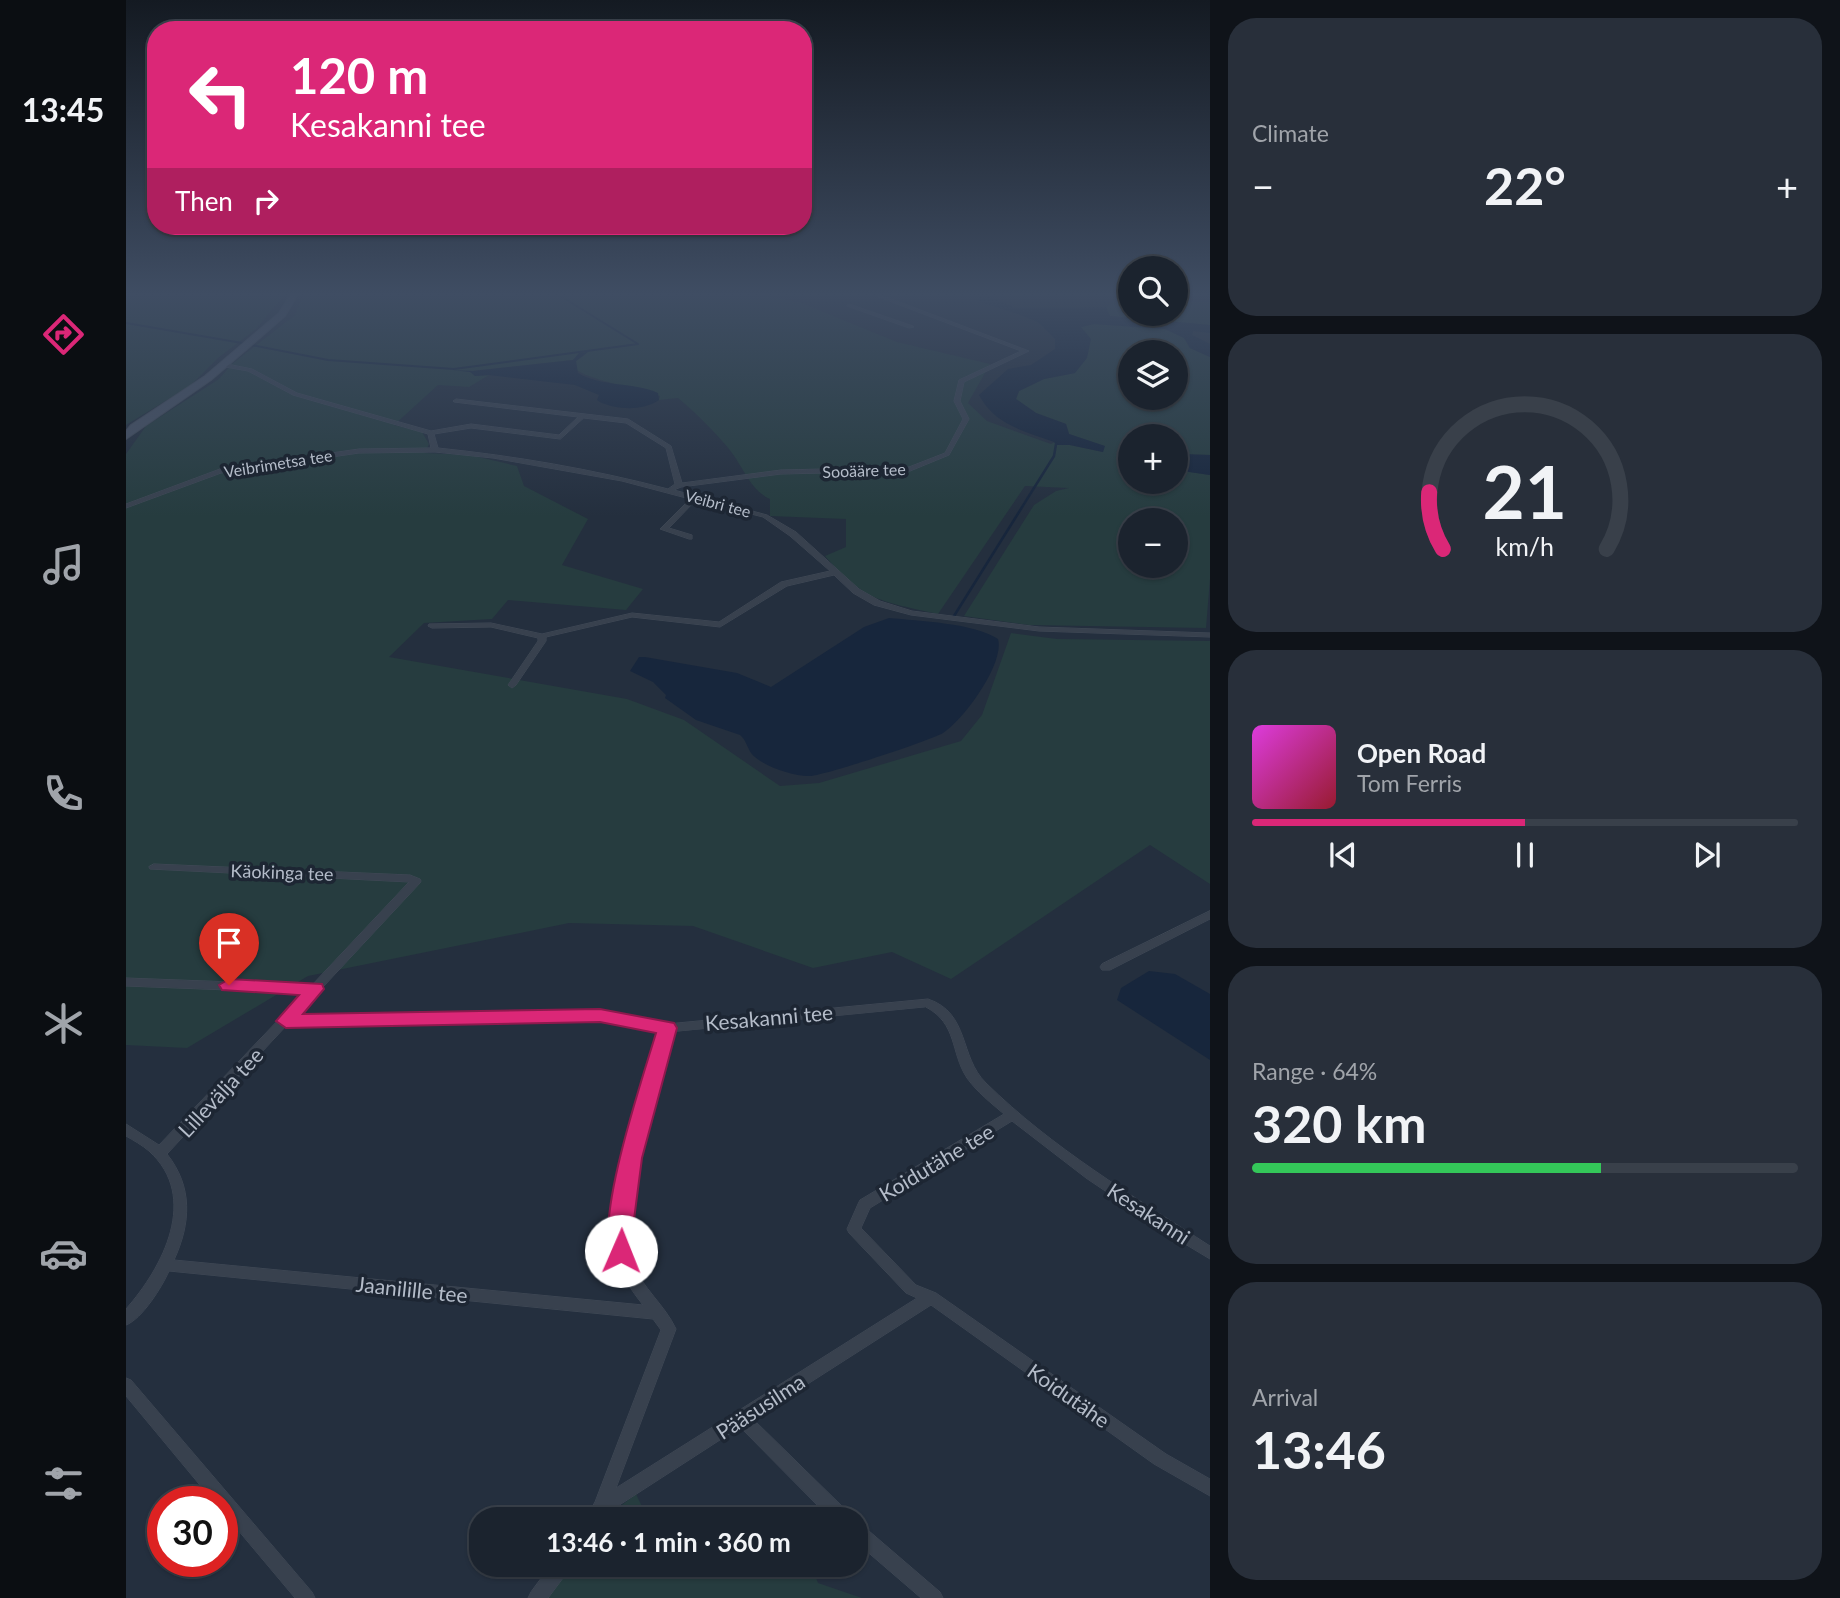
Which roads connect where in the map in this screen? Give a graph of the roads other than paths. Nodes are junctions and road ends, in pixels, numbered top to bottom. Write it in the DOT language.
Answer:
graph roads {
  1 [pos="220,367"];
  2 [pos="231,367"];
  3 [pos="992,367"];
  4 [pos="456,401"];
  5 [pos="583,416"];
  6 [pos="432,433"];
  7 [pos="126,436"];
  8 [pos="435,450"];
  9 [pos="679,485"];
  10 [pos="670,491"];
  11 [pos="695,497"];
  12 [pos="126,506"];
  13 [pos="689,537"];
  14 [pos="833,573"];
  15 [pos="432,626"];
  16 [pos="1210,635"];
  17 [pos="542,636"];
  18 [pos="512,685"];
  19 [pos="155,867"];
  20 [pos="410,878"];
  21 [pos="1210,915"];
  22 [pos="1106,967"];
  23 [pos="126,982"];
  24 [pos="315,989"];
  25 [pos="286,1021"];
  26 [pos="667,1028"];
  27 [pos="1012,1115"];
  28 [pos="126,1129"];
  29 [pos="161,1153"];
  30 [pos="1089,1173"];
  31 [pos="1210,1252"];
  32 [pos="166,1265"];
  33 [pos="931,1297"];
  34 [pos="658,1313"];
  35 [pos="126,1318"];
  36 [pos="126,1385"];
  37 [pos="741,1418"];
  38 [pos="1210,1488"];
  39 [pos="599,1507"];
  40 [pos="606,1507"];
  41 [pos="831,1507"];
  42 [pos="868,1541"];
  43 [pos="553,1577"];
  44 [pos="306,1598"];
  45 [pos="537,1598"];
  46 [pos="934,1598"];
  1 -- 7 [label="street"];
  2 -- 6 [label="street"];
  3 -- 9 [label="street, Sooääre tee"];
  4 -- 5 [label="street"];
  5 -- 6 [label="street"];
  5 -- 9 [label="street"];
  6 -- 8 [label="street"];
  8 -- 10 [label="street, Veibri tee"];
  8 -- 12 [label="street, Veibrimetsa tee"];
  9 -- 10 [label="street, Sooääre tee"];
  10 -- 11 [label="street, Veibri tee"];
  11 -- 13 [label="street"];
  11 -- 14 [label="street, Veibri tee"];
  14 -- 16 [label="street, Veibri tee"];
  14 -- 17 [label="street"];
  15 -- 17 [label="street"];
  17 -- 18 [label="street"];
  19 -- 20 [label="street, Käokinga tee"];
  20 -- 24 [label="street, Lillevälja tee"];
  21 -- 22 [label="street"];
  23 -- 24 [label="street"];
  24 -- 25 [label="street, Lillevälja tee"];
  25 -- 26 [label="street, Kesakanni tee"];
  25 -- 29 [label="street, Lillevälja tee"];
  26 -- 27 [label="street, Kesakanni tee"];
  26 -- 34 [label="street"];
  27 -- 30 [label="street, Kesakanni tee"];
  27 -- 33 [label="street, Koidutähe tee"];
  28 -- 29 [label="street"];
  29 -- 32 [label="street"];
  30 -- 31 [label="street, Kesakanni"];
  32 -- 34 [label="street, Jaanilille tee"];
  32 -- 35 [label="street"];
  33 -- 37 [label="street, Pääsusilma"];
  33 -- 38 [label="street, Koidutähe"];
  34 -- 39 [label="street"];
  36 -- 44 [label="street"];
  37 -- 40 [label="street, Pääsusilma"];
  37 -- 41 [label="street"];
  42 -- 46 [label="street"];
  43 -- 45 [label="street"];
}
